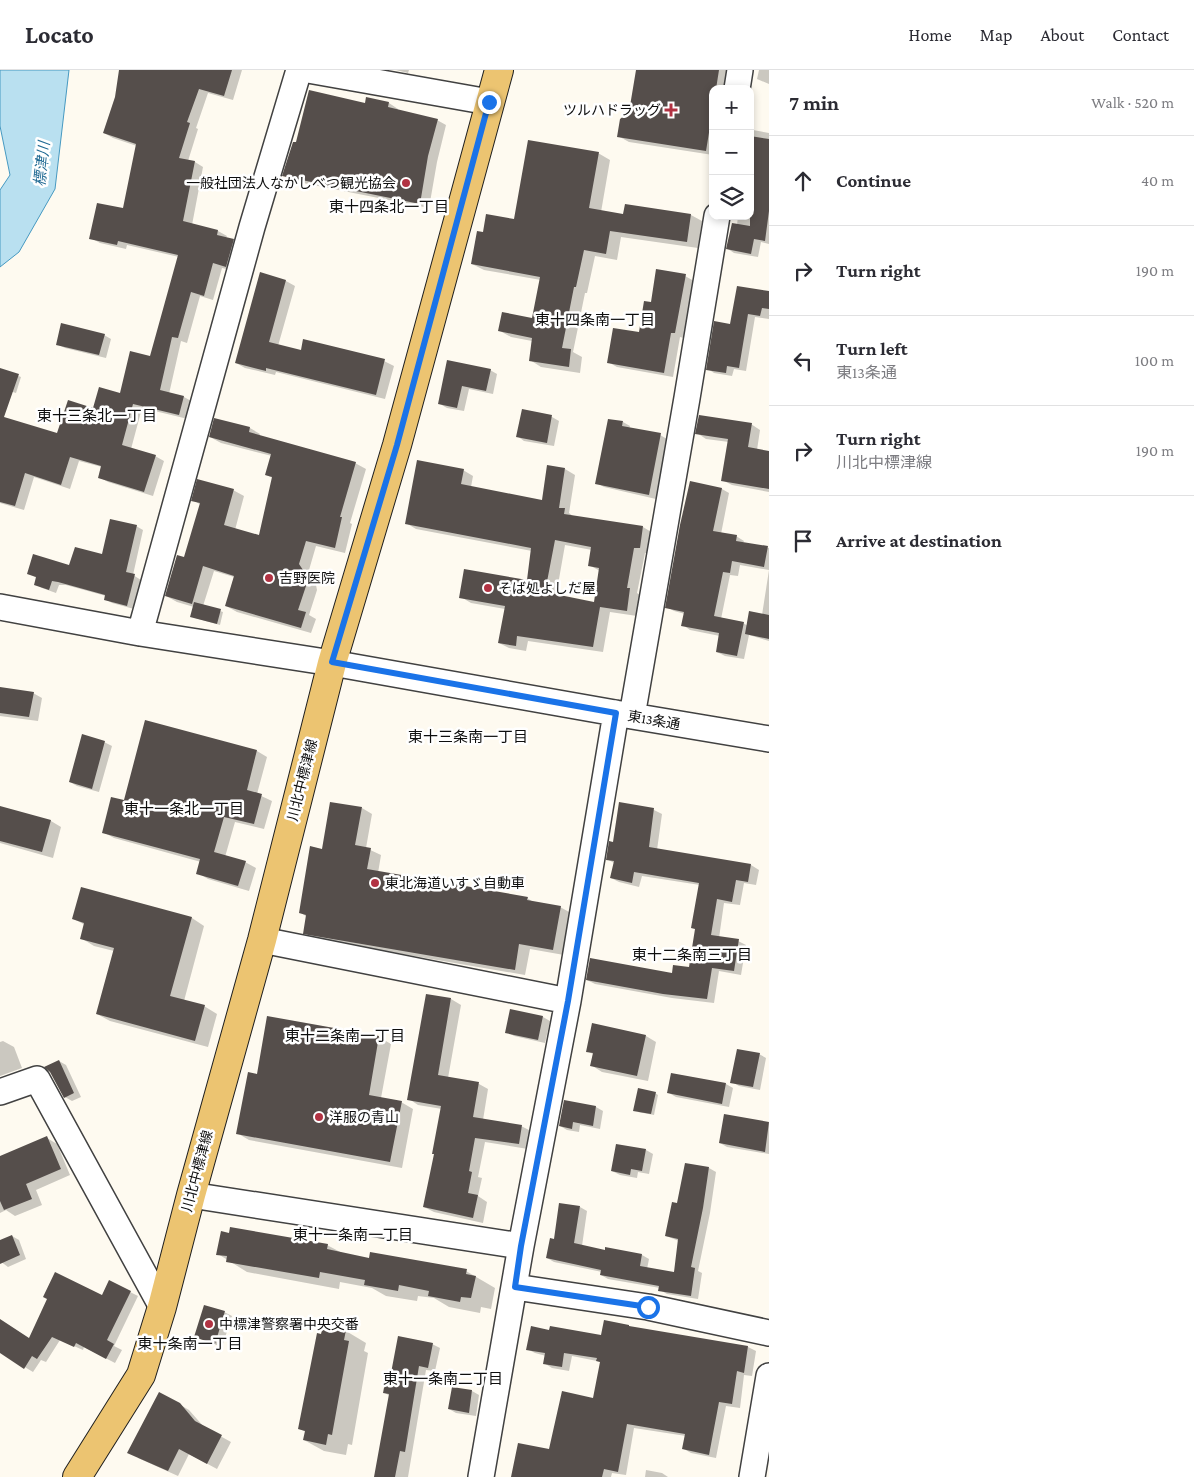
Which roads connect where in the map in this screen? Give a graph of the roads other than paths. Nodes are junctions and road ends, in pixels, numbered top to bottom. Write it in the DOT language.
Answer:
graph roads {
  1 [pos="299,70"];
  2 [pos="308,70"];
  3 [pos="498,70"];
  4 [pos="740,70"];
  5 [pos="738,85"];
  6 [pos="489,102"];
  7 [pos="716,220"];
  8 [pos="0,607"];
  9 [pos="140,633"];
  10 [pos="332,662"];
  11 [pos="624,715"];
  12 [pos="769,739"];
  13 [pos="262,940"];
  14 [pos="568,1001"];
  15 [pos="0,1092"];
  16 [pos="191,1195"];
  17 [pos="521,1246"];
  18 [pos="515,1287"];
  19 [pos="162,1307"];
  20 [pos="769,1332"];
  21 [pos="769,1376"];
  22 [pos="77,1477"];
  23 [pos="481,1477"];
  24 [pos="752,1477"];
  1 -- 9 [label="street"];
  2 -- 6 [label="street"];
  3 -- 6 [label="main road, 川北中標津線"];
  4 -- 5 [label="street"];
  6 -- 10 [label="main road, 川北中標津線"];
  7 -- 11 [label="street"];
  8 -- 9 [label="street, 東13条通"];
  9 -- 10 [label="street, 東13条通"];
  10 -- 11 [label="street, 東13条通"];
  10 -- 13 [label="main road, 川北中標津線"];
  11 -- 12 [label="street, 東13条通"];
  11 -- 14 [label="street"];
  13 -- 14 [label="street"];
  13 -- 16 [label="main road, 川北中標津線"];
  14 -- 17 [label="street"];
  15 -- 19 [label="street"];
  16 -- 17 [label="street"];
  16 -- 19 [label="main road, 川北中標津線"];
  17 -- 18 [label="street"];
  18 -- 20 [label="street"];
  18 -- 23 [label="street"];
  19 -- 22 [label="main road, 川北中標津線"];
  21 -- 24 [label="street"];
}
